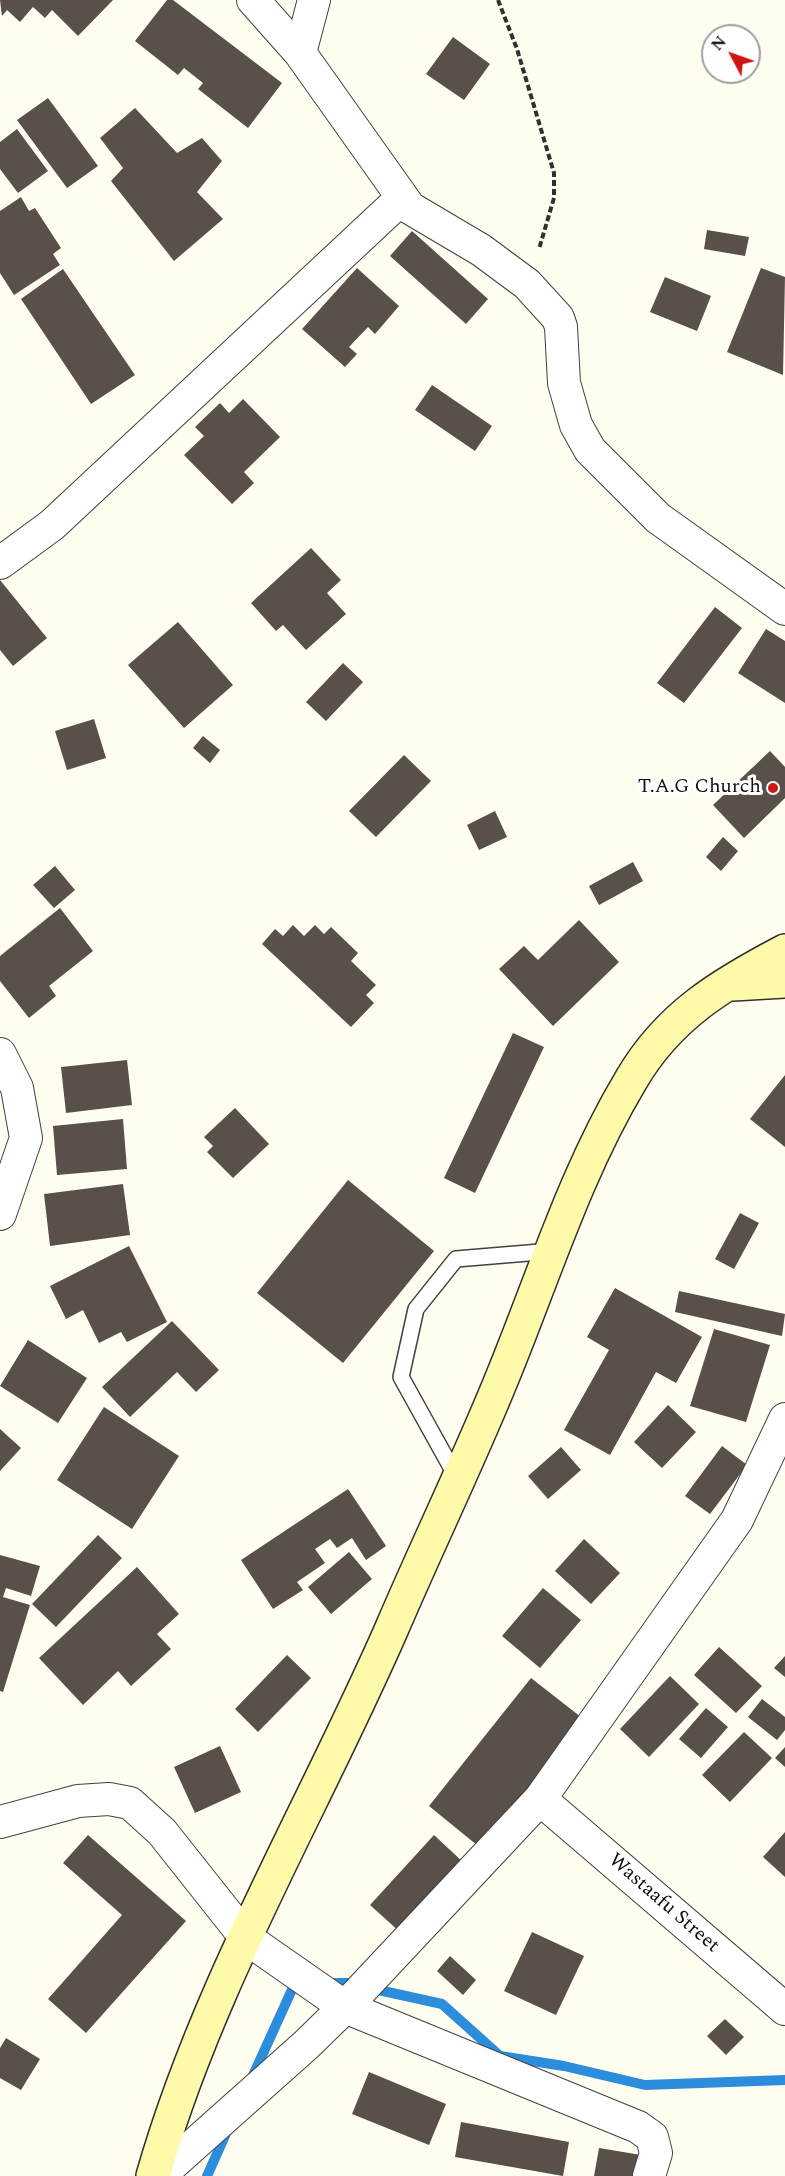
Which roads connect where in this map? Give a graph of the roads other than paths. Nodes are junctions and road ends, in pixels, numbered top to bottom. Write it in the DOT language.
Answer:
graph roads {
  1 [pos="253,0"];
  2 [pos="314,0"];
  3 [pos="300,53"];
  4 [pos="401,199"];
  5 [pos="0,563"];
  6 [pos="785,609"];
  7 [pos="785,951"];
  8 [pos="785,981"];
  9 [pos="722,985"];
  10 [pos="0,1054"];
  11 [pos="0,1214"];
  12 [pos="552,1251"];
  13 [pos="785,1419"];
  14 [pos="457,1478"];
  15 [pos="540,1799"];
  16 [pos="0,1822"];
  17 [pos="246,1938"];
  18 [pos="345,2007"];
  19 [pos="785,2009"];
  20 [pos="153,2176"];
  21 [pos="159,2176"];
  22 [pos="649,2176"];
  1 -- 3 [label="street"];
  2 -- 3 [label="street"];
  3 -- 4 [label="street"];
  4 -- 5 [label="street"];
  4 -- 6 [label="street"];
  7 -- 9 [label="street"];
  8 -- 9 [label="street"];
  9 -- 12 [label="street"];
  10 -- 11 [label="street"];
  12 -- 14 [label="street"];
  12 -- 14 [label="lane"];
  13 -- 15 [label="street"];
  14 -- 17 [label="street"];
  15 -- 18 [label="street"];
  15 -- 19 [label="street, Wastaafu Street"];
  16 -- 17 [label="street"];
  17 -- 18 [label="street"];
  17 -- 20 [label="street"];
  18 -- 21 [label="street"];
  18 -- 22 [label="street"];
}
